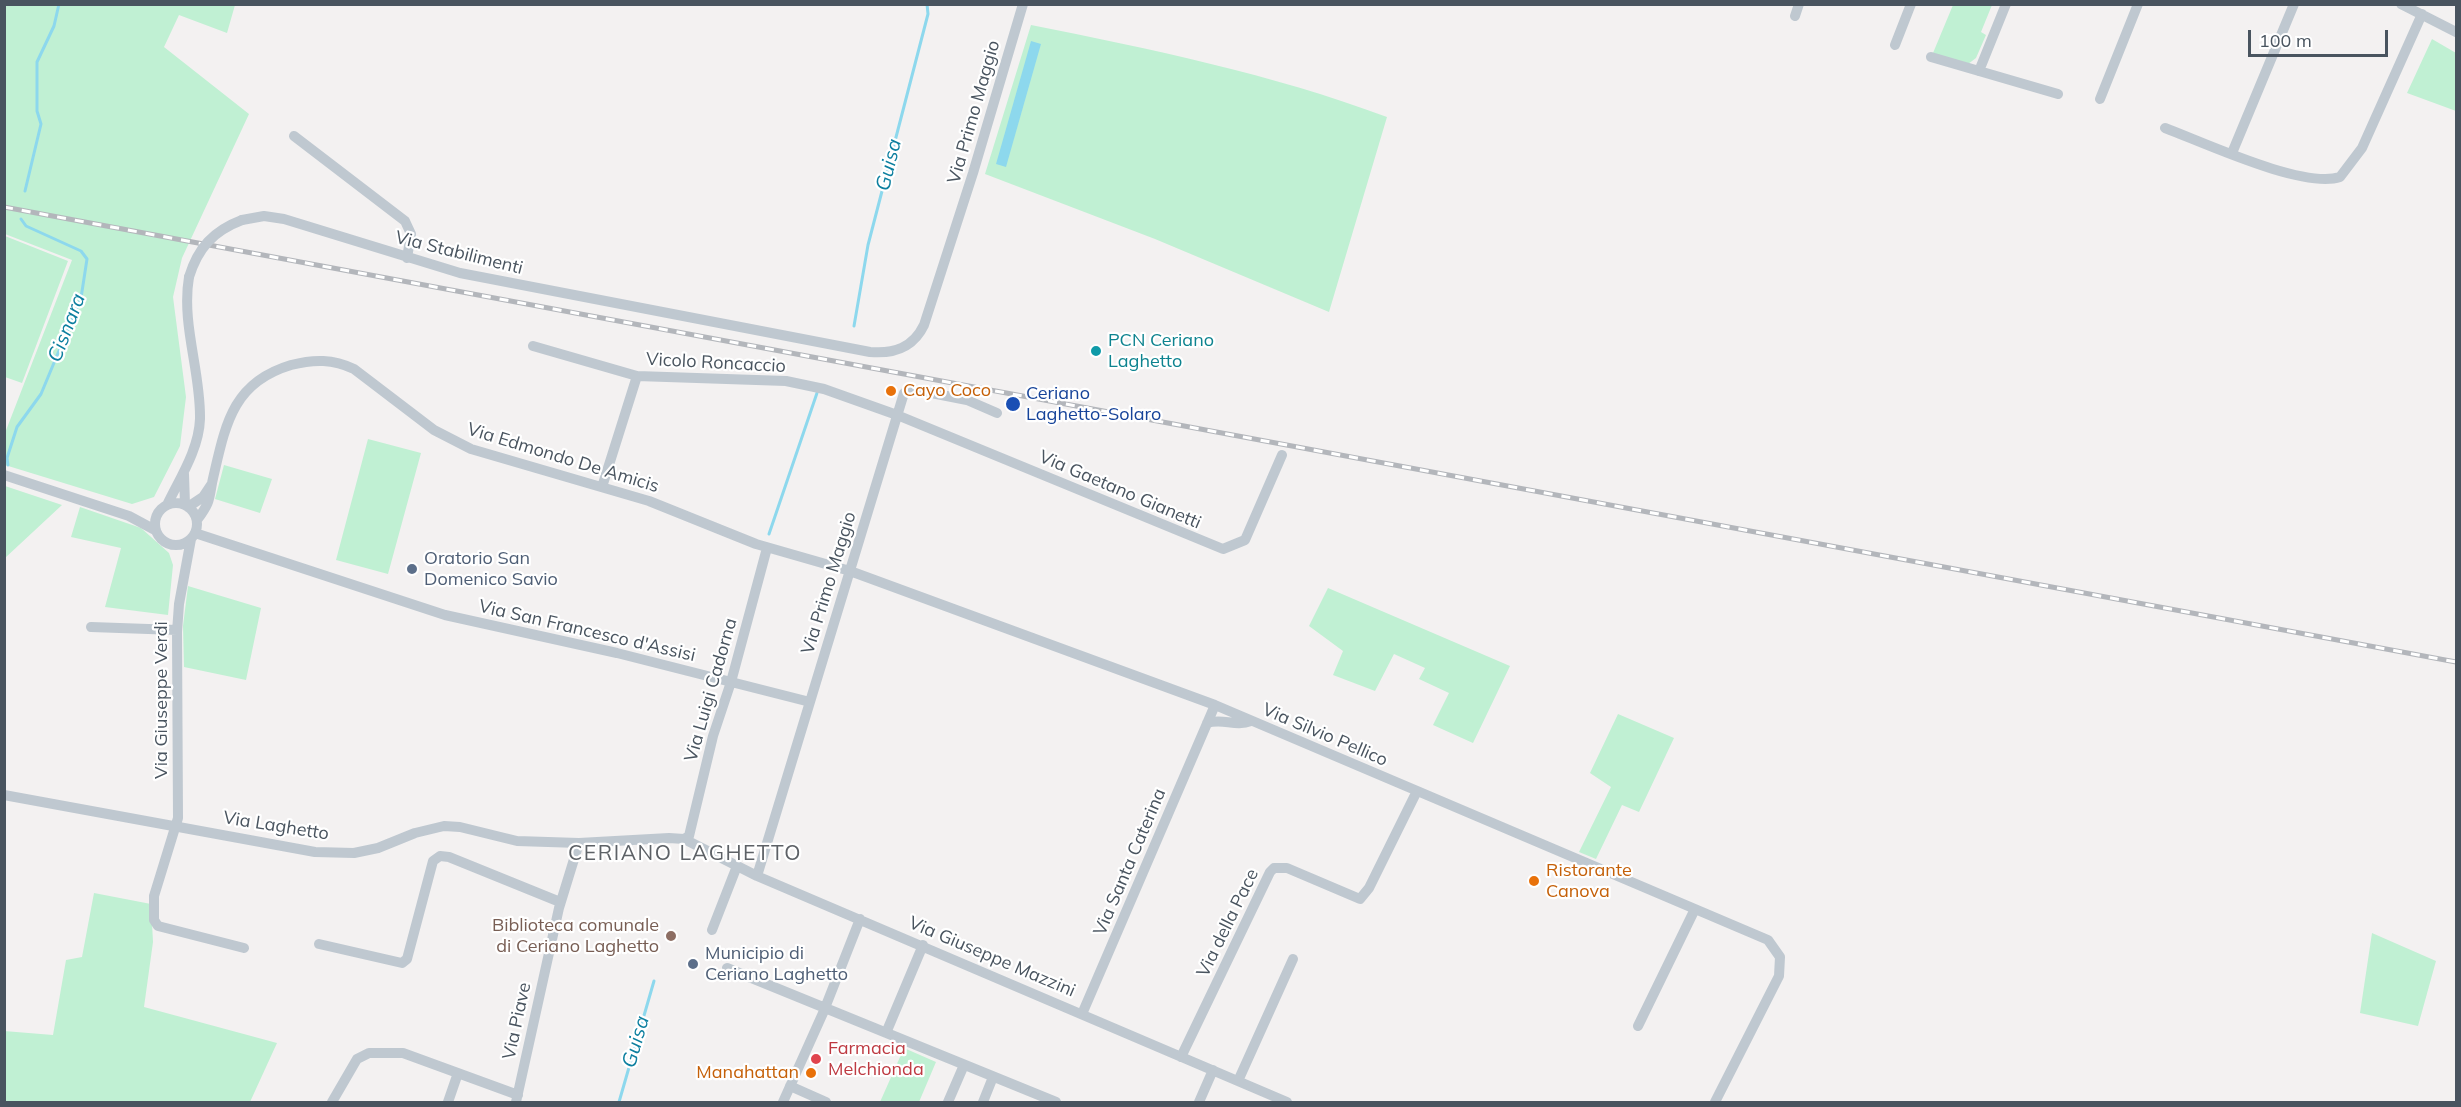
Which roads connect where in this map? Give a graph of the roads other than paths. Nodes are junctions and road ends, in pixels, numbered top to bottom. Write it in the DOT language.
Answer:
graph roads {
  1 [pos="1023,4"];
  2 [pos="1799,4"];
  3 [pos="1911,4"];
  4 [pos="2006,4"];
  5 [pos="2138,4"];
  6 [pos="2294,4"];
  7 [pos="2401,4"];
  8 [pos="2422,14"];
  9 [pos="1795,16"];
  10 [pos="2457,32"];
  11 [pos="1895,45"];
  12 [pos="1931,57"];
  13 [pos="1979,71"];
  14 [pos="2058,94"];
  15 [pos="2100,99"];
  16 [pos="2164,128"];
  17 [pos="294,135"];
  18 [pos="2232,153"];
  19 [pos="407,258"];
  20 [pos="928,313"];
  21 [pos="533,346"];
  22 [pos="638,376"];
  23 [pos="997,412"];
  24 [pos="897,415"];
  25 [pos="1281,455"];
  26 [pos="184,473"];
  27 [pos="4,475"];
  28 [pos="212,484"];
  29 [pos="602,487"];
  30 [pos="187,506"];
  31 [pos="163,508"];
  32 [pos="129,516"];
  33 [pos="197,520"];
  34 [pos="155,530"];
  35 [pos="193,536"];
  36 [pos="173,545"];
  37 [pos="767,548"];
  38 [pos="850,571"];
  39 [pos="184,574"];
  40 [pos="91,627"];
  41 [pos="177,630"];
  42 [pos="731,682"];
  43 [pos="810,702"];
  44 [pos="1215,705"];
  45 [pos="1251,722"];
  46 [pos="1207,723"];
  47 [pos="1417,791"];
  48 [pos="4,795"];
  49 [pos="177,826"];
  50 [pos="684,839"];
  51 [pos="579,843"];
  52 [pos="737,866"];
  53 [pos="757,876"];
  54 [pos="560,903"];
  55 [pos="1695,909"];
  56 [pos="860,919"];
  57 [pos="712,930"];
  58 [pos="319,944"];
  59 [pos="923,945"];
  60 [pos="244,948"];
  61 [pos="1293,959"];
  62 [pos="727,968"];
  63 [pos="826,1006"];
  64 [pos="1082,1014"];
  65 [pos="1638,1026"];
  66 [pos="886,1034"];
  67 [pos="1181,1057"];
  68 [pos="964,1065"];
  69 [pos="1213,1071"];
  70 [pos="458,1073"];
  71 [pos="993,1077"];
  72 [pos="1238,1081"];
  73 [pos="790,1086"];
  74 [pos="517,1099"];
  75 [pos="332,1102"];
  76 [pos="448,1102"];
  77 [pos="783,1102"];
  78 [pos="826,1102"];
  79 [pos="948,1102"];
  80 [pos="983,1102"];
  81 [pos="1056,1102"];
  82 [pos="1199,1102"];
  83 [pos="1287,1102"];
  84 [pos="1715,1102"];
  1 -- 20 [label="street, Via Primo Maggio"];
  2 -- 9 [label="street"];
  3 -- 11 [label="street"];
  4 -- 13 [label="street"];
  5 -- 15 [label="street"];
  6 -- 18 [label="street"];
  7 -- 8 [label="street"];
  8 -- 10 [label="street"];
  8 -- 18 [label="street"];
  12 -- 13 [label="street"];
  13 -- 14 [label="street"];
  16 -- 18 [label="street"];
  17 -- 19 [label="street"];
  19 -- 20 [label="street, Via Stabilimenti"];
  19 -- 26 [label="street, Via Stabilimenti, bridge"];
  21 -- 22 [label="street, Vicolo Roncaccio"];
  22 -- 24 [label="street, Vicolo Roncaccio"];
  22 -- 29 [label="street"];
  23 -- 24 [label="street, Via Primo Maggio"];
  24 -- 25 [label="street, Via Gaetano Gianetti"];
  24 -- 38 [label="street, Via Primo Maggio"];
  26 -- 30 [label="street, Via Stabilimenti"];
  26 -- 31 [label="street, Via Stabilimenti"];
  27 -- 32 [label="street"];
  28 -- 29 [label="street, Via Edmondo De Amicis"];
  28 -- 30 [label="street"];
  28 -- 33 [label="street, Via Edmondo De Amicis"];
  29 -- 37 [label="street, Via Edmondo De Amicis"];
  30 -- 31 [label="street"];
  30 -- 33 [label="street"];
  31 -- 32 [label="street"];
  31 -- 34 [label="street"];
  32 -- 34 [label="street"];
  33 -- 35 [label="street"];
  34 -- 36 [label="street"];
  35 -- 36 [label="street"];
  35 -- 39 [label="street, Via Giuseppe Verdi"];
  35 -- 42 [label="street, Via San Francesco d'Assisi"];
  36 -- 39 [label="street, Via Giuseppe Verdi"];
  37 -- 38 [label="street, Via Edmondo De Amicis"];
  37 -- 42 [label="street, Via Luigi Cadorna"];
  38 -- 43 [label="street, Via Primo Maggio"];
  38 -- 44 [label="street, Via Silvio Pellico"];
  39 -- 41 [label="street, Via Giuseppe Verdi"];
  40 -- 41 [label="street"];
  41 -- 49 [label="street, Via Giuseppe Verdi"];
  42 -- 43 [label="street, Via San Francesco d'Assisi"];
  42 -- 50 [label="street, Via Luigi Cadorna"];
  43 -- 53 [label="street, Via Primo Maggio"];
  44 -- 45 [label="street, Via Silvio Pellico"];
  44 -- 46 [label="street, Via Santa Caterina"];
  45 -- 46 [label="street"];
  45 -- 47 [label="street, Via Silvio Pellico"];
  46 -- 64 [label="street, Via Santa Caterina"];
  47 -- 55 [label="street, Via Silvio Pellico"];
  47 -- 67 [label="street, Via della Pace"];
  48 -- 49 [label="street, Via Laghetto"];
  49 -- 51 [label="street, Via Laghetto"];
  49 -- 60 [label="street"];
  50 -- 51 [label="street, Via Laghetto"];
  50 -- 52 [label="street, Via Giuseppe Mazzini"];
  51 -- 54 [label="street, Via Piave"];
  52 -- 53 [label="street, Via Giuseppe Mazzini"];
  52 -- 57 [label="street"];
  53 -- 56 [label="street, Via Giuseppe Mazzini"];
  54 -- 58 [label="street"];
  54 -- 74 [label="street, Via Piave"];
  55 -- 65 [label="street"];
  55 -- 84 [label="street, Via Silvio Pellico"];
  56 -- 59 [label="street, Via Giuseppe Mazzini"];
  56 -- 63 [label="street"];
  59 -- 64 [label="street, Via Giuseppe Mazzini"];
  59 -- 66 [label="street"];
  61 -- 72 [label="street"];
  62 -- 63 [label="street"];
  63 -- 66 [label="street"];
  63 -- 73 [label="street"];
  64 -- 67 [label="street, Via Giuseppe Mazzini"];
  66 -- 68 [label="street"];
  67 -- 69 [label="street, Via Giuseppe Mazzini"];
  68 -- 71 [label="street"];
  68 -- 79 [label="street"];
  69 -- 72 [label="street, Via Giuseppe Mazzini"];
  69 -- 82 [label="street"];
  70 -- 74 [label="street"];
  70 -- 75 [label="street"];
  70 -- 76 [label="street"];
  71 -- 80 [label="street"];
  71 -- 81 [label="street"];
  72 -- 83 [label="street, Via Giuseppe Mazzini"];
  73 -- 77 [label="street"];
  73 -- 78 [label="street"];
}
